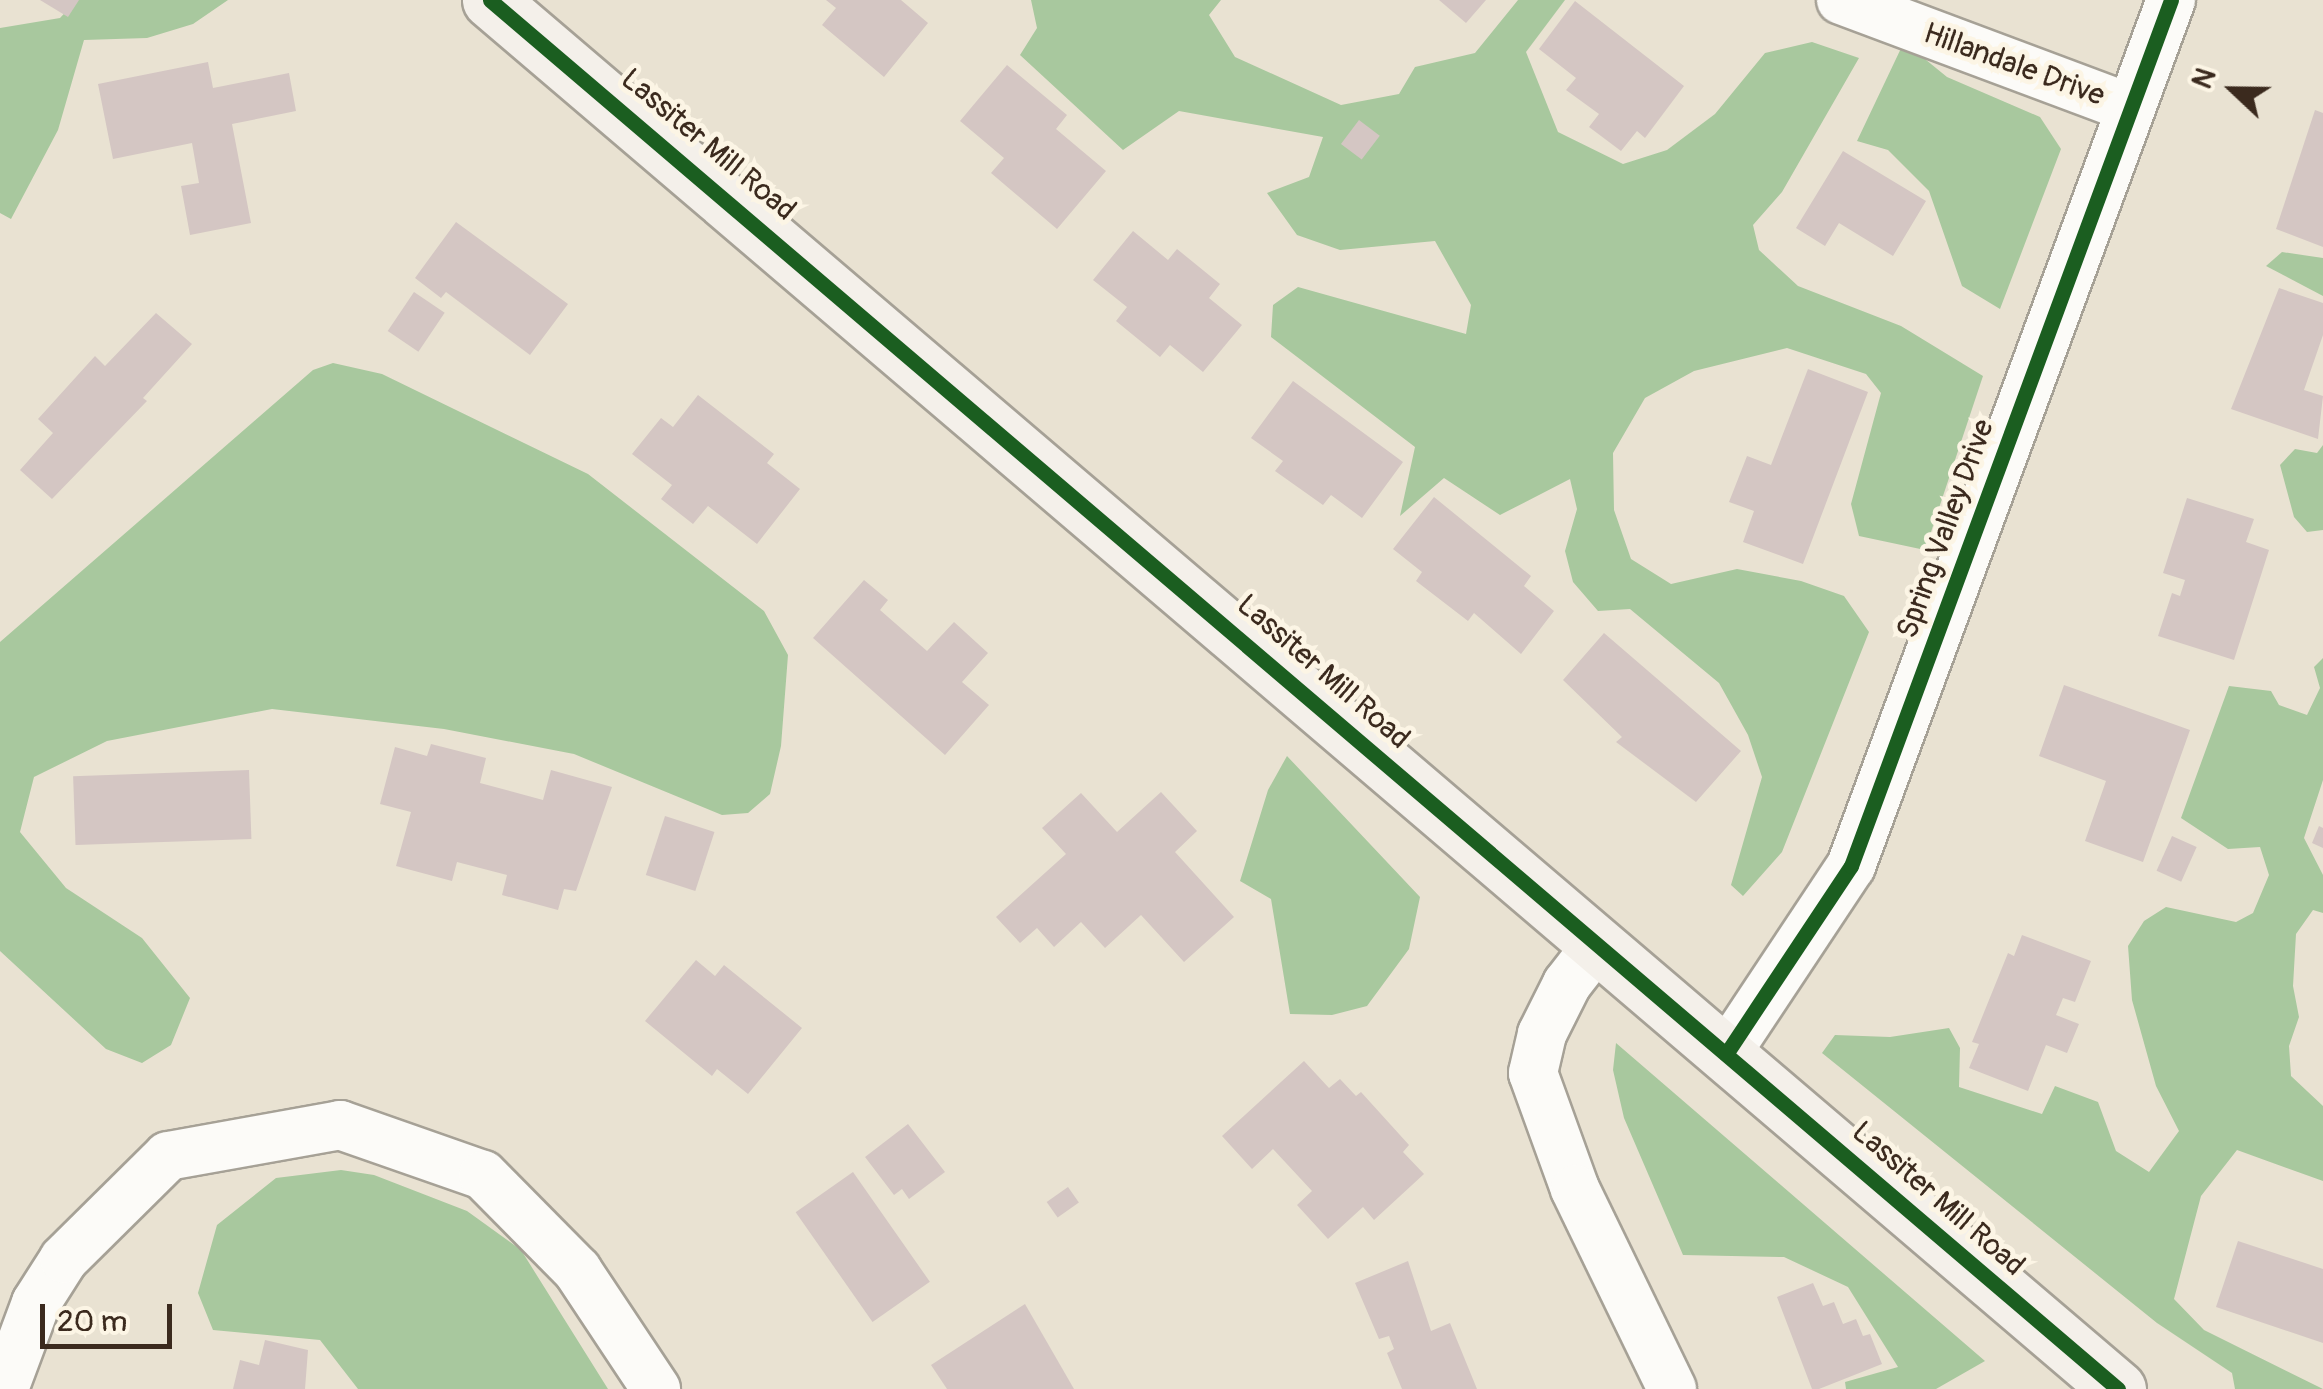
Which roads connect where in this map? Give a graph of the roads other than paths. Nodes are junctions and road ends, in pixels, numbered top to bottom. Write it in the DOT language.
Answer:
graph roads {
  1 [pos="490,0"];
  2 [pos="1841,0"];
  3 [pos="2171,0"];
  4 [pos="2130,108"];
  5 [pos="1598,944"];
  6 [pos="1726,1054"];
  7 [pos="4,1389"];
  8 [pos="656,1389"];
  9 [pos="1672,1389"];
  10 [pos="2118,1389"];
  1 -- 5 [label="main road, Lassiter Mill Road"];
  2 -- 4 [label="street, Hillandale Drive"];
  3 -- 4 [label="street, Spring Valley Drive"];
  4 -- 6 [label="street, Spring Valley Drive"];
  5 -- 6 [label="main road, Lassiter Mill Road"];
  5 -- 9 [label="street"];
  6 -- 10 [label="main road, Lassiter Mill Road"];
  7 -- 8 [label="street"];
}
